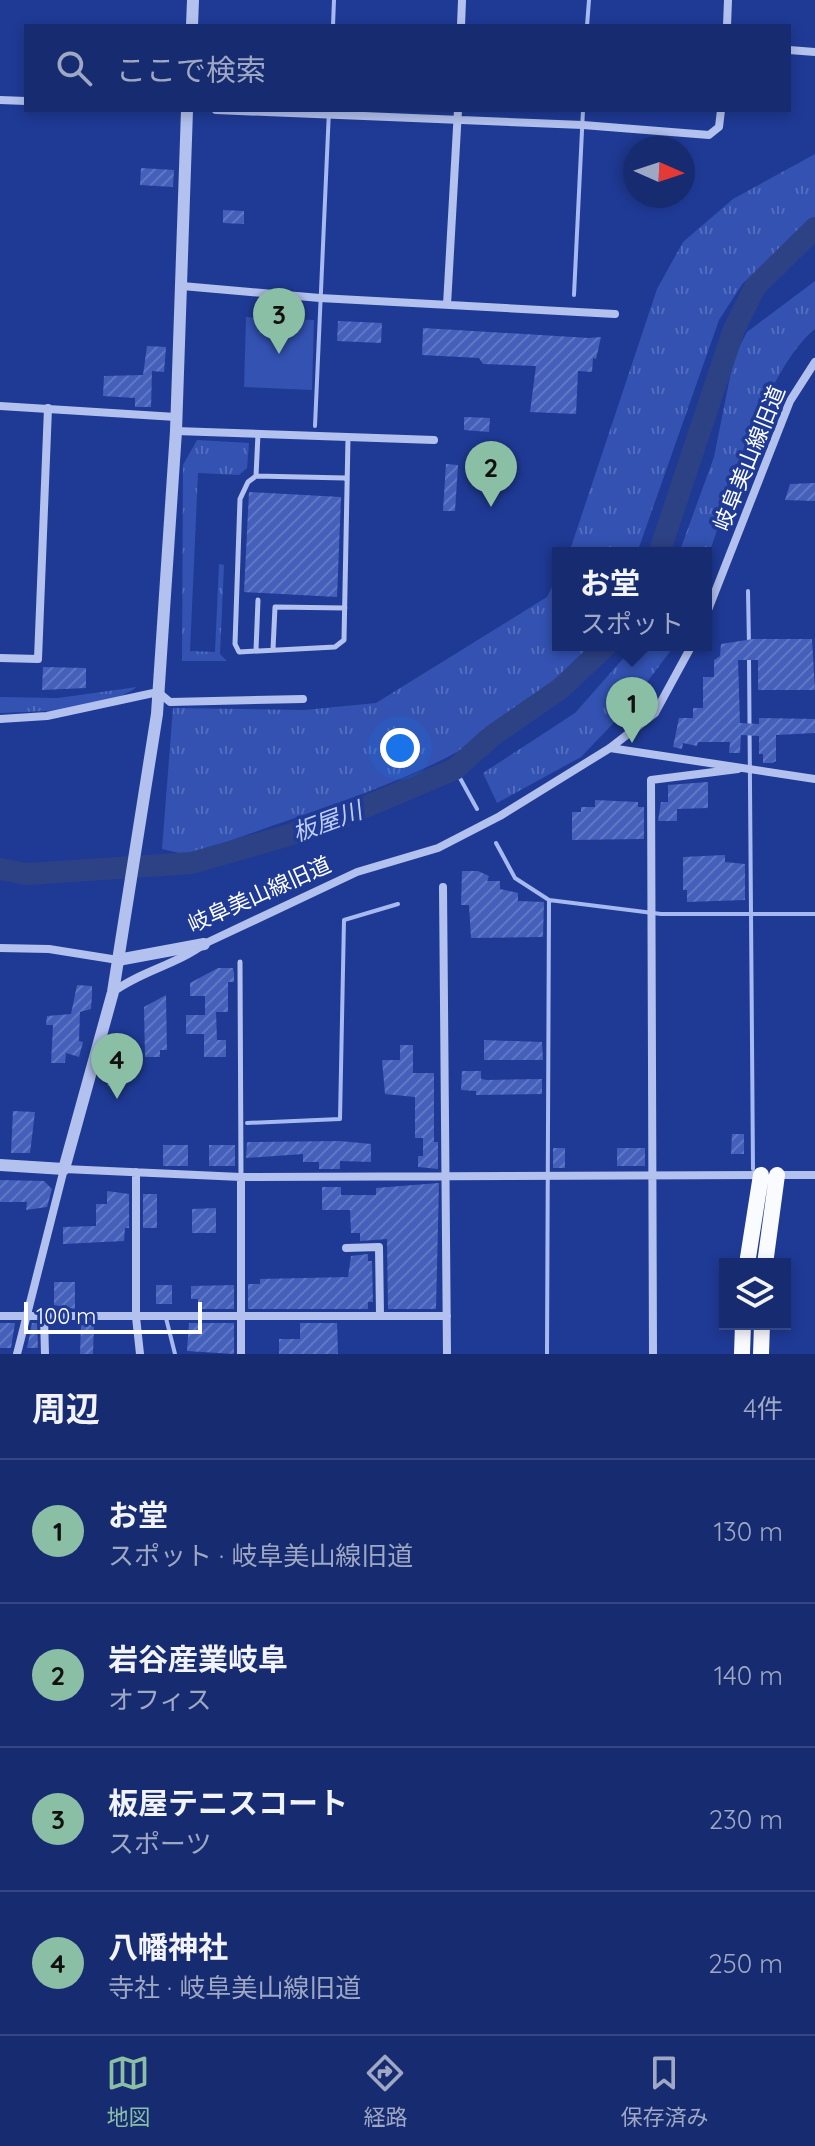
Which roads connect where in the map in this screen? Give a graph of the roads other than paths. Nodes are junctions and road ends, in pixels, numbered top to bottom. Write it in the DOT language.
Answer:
graph roads {
  1 [pos="193,0"];
  2 [pos="462,0"];
  3 [pos="728,0"];
  4 [pos="192,24"];
  5 [pos="461,24"];
  6 [pos="727,24"];
  7 [pos="791,50"];
  8 [pos="815,52"];
  9 [pos="0,100"];
  10 [pos="24,101"];
  11 [pos="187,112"];
  12 [pos="253,112"];
  13 [pos="458,112"];
  14 [pos="721,112"];
  15 [pos="457,123"];
  16 [pos="182,286"];
  17 [pos="447,305"];
  18 [pos="615,314"];
  19 [pos="815,362"];
  20 [pos="0,406"];
  21 [pos="48,408"];
  22 [pos="176,417"];
  23 [pos="176,431"];
  24 [pos="258,433"];
  25 [pos="348,437"];
  26 [pos="434,440"];
  27 [pos="256,476"];
  28 [pos="346,478"];
  29 [pos="258,600"];
  30 [pos="712,600"];
  31 [pos="345,608"];
  32 [pos="273,649"];
  33 [pos="256,650"];
  34 [pos="689,651"];
  35 [pos="0,658"];
  36 [pos="158,692"];
  37 [pos="303,699"];
  38 [pos="0,719"];
  39 [pos="610,748"];
  40 [pos="738,769"];
  41 [pos="815,779"];
  42 [pos="443,887"];
  43 [pos="204,944"];
  44 [pos="0,948"];
  45 [pos="118,960"];
  46 [pos="240,962"];
  47 [pos="113,992"];
  48 [pos="0,1165"];
  49 [pos="64,1169"];
  50 [pos="136,1172"];
  51 [pos="652,1175"];
  52 [pos="769,1175"];
  53 [pos="815,1175"];
  54 [pos="241,1177"];
  55 [pos="446,1177"];
  56 [pos="346,1248"];
  57 [pos="748,1258"];
  58 [pos="765,1258"];
  59 [pos="380,1315"];
  60 [pos="0,1316"];
  61 [pos="241,1316"];
  62 [pos="447,1316"];
  63 [pos="27,1317"];
  64 [pos="44,1317"];
  65 [pos="136,1317"];
  66 [pos="743,1330"];
  67 [pos="762,1330"];
  68 [pos="17,1354"];
  69 [pos="45,1354"];
  70 [pos="140,1354"];
  71 [pos="241,1354"];
  72 [pos="447,1354"];
  73 [pos="653,1354"];
  74 [pos="742,1354"];
  75 [pos="761,1354"];
  1 -- 4 [label="street"];
  2 -- 5 [label="street"];
  3 -- 6 [label="street"];
  7 -- 8 [label="street"];
  9 -- 10 [label="street"];
  11 -- 16 [label="street"];
  12 -- 15 [label="street"];
  13 -- 15 [label="street"];
  14 -- 15 [label="street"];
  15 -- 17 [label="street"];
  16 -- 17 [label="street"];
  16 -- 22 [label="street"];
  17 -- 18 [label="street"];
  19 -- 30 [label="street, 岐阜美山線旧道"];
  20 -- 21 [label="street"];
  21 -- 22 [label="street"];
  21 -- 35 [label="street"];
  22 -- 23 [label="street"];
  23 -- 24 [label="street"];
  23 -- 36 [label="street"];
  24 -- 25 [label="street"];
  24 -- 27 [label="lane"];
  25 -- 26 [label="street"];
  25 -- 28 [label="lane"];
  27 -- 28 [label="lane"];
  27 -- 33 [label="lane"];
  28 -- 31 [label="lane"];
  29 -- 33 [label="lane"];
  31 -- 32 [label="lane"];
  31 -- 32 [label="lane"];
  32 -- 33 [label="lane"];
  34 -- 39 [label="street, 岐阜美山線旧道"];
  36 -- 37 [label="street"];
  36 -- 38 [label="street"];
  36 -- 45 [label="street"];
  39 -- 40 [label="street"];
  39 -- 43 [label="street, 岐阜美山線旧道"];
  40 -- 41 [label="street"];
  40 -- 51 [label="street"];
  42 -- 55 [label="street"];
  43 -- 45 [label="street, 岐阜美山線旧道"];
  43 -- 47 [label="street"];
  44 -- 45 [label="street"];
  45 -- 47 [label="street"];
  46 -- 54 [label="lane"];
  47 -- 49 [label="street"];
  48 -- 49 [label="street"];
  49 -- 50 [label="street"];
  49 -- 63 [label="street"];
  50 -- 54 [label="street"];
  50 -- 65 [label="street"];
  51 -- 52 [label="street"];
  51 -- 55 [label="street"];
  51 -- 73 [label="street"];
  52 -- 53 [label="street"];
  52 -- 57 [label="main road"];
  52 -- 58 [label="main road"];
  54 -- 55 [label="street"];
  54 -- 61 [label="street"];
  55 -- 62 [label="street"];
  56 -- 59 [label="street"];
  59 -- 61 [label="street"];
  59 -- 62 [label="street"];
  60 -- 63 [label="street"];
  61 -- 65 [label="street"];
  61 -- 71 [label="street"];
  62 -- 72 [label="street"];
  63 -- 64 [label="street"];
  63 -- 68 [label="street"];
  64 -- 65 [label="street"];
  64 -- 69 [label="street"];
  65 -- 70 [label="street"];
  66 -- 74 [label="main road"];
  67 -- 75 [label="main road"];
}
